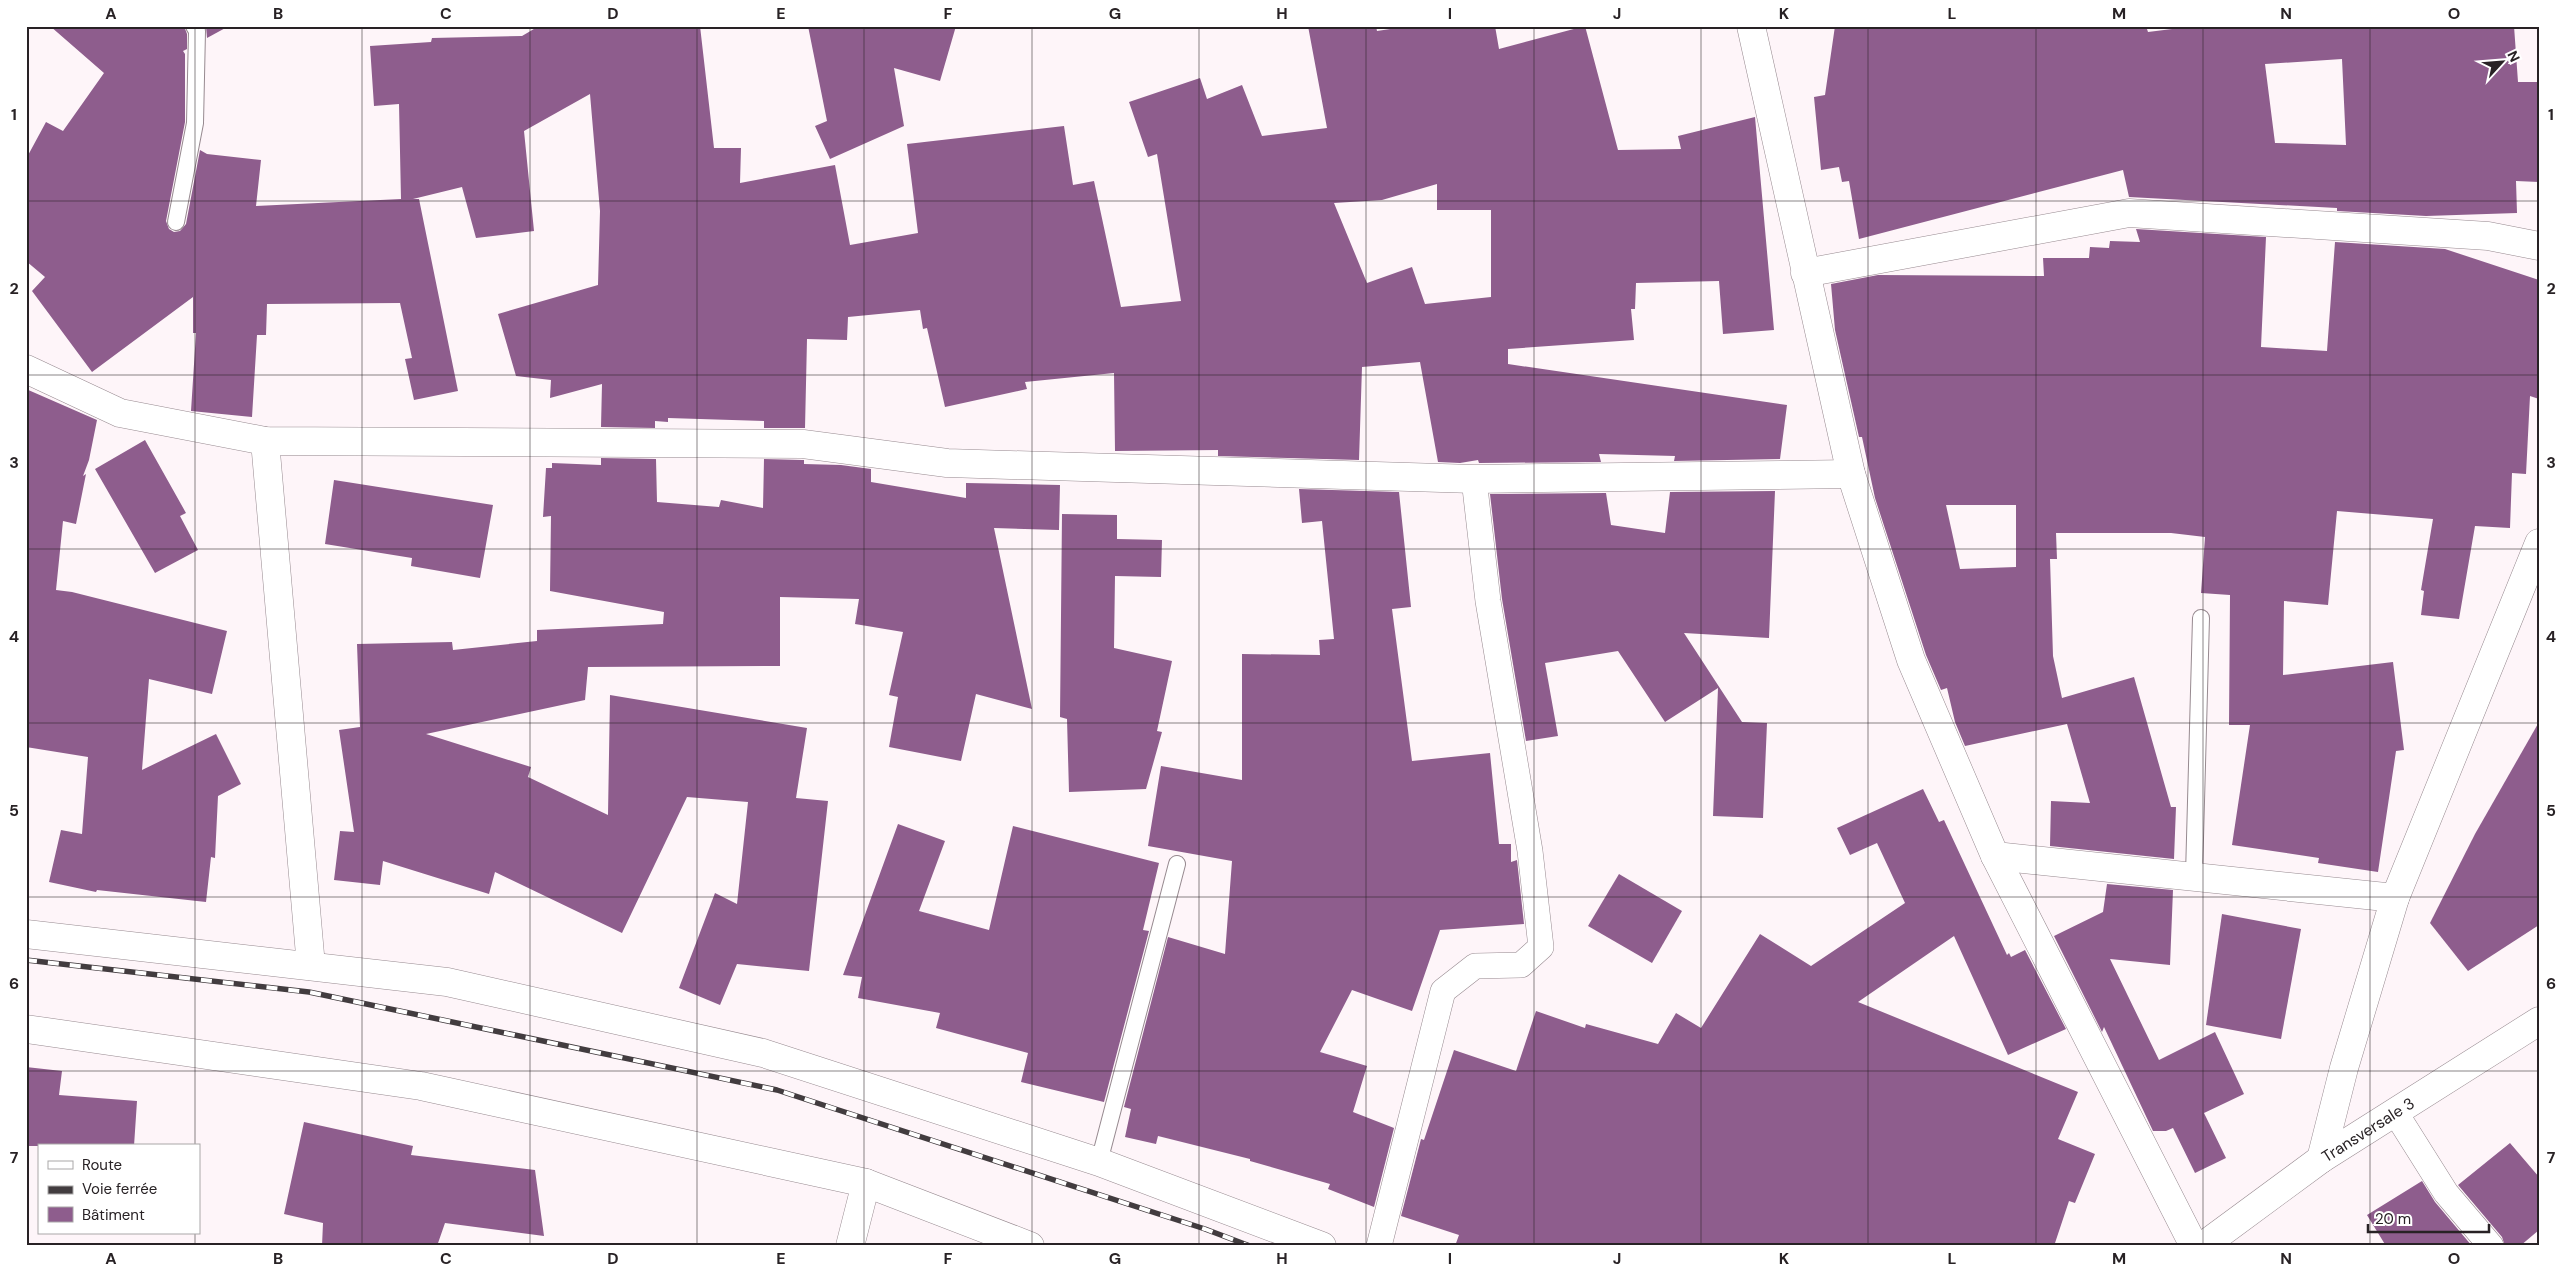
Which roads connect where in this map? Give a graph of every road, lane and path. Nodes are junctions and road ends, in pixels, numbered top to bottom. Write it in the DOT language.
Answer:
graph roads {
  1 [pos="194,26"];
  2 [pos="1750,26"];
  3 [pos="176,222"];
  4 [pos="2539,246"];
  5 [pos="1805,273"];
  6 [pos="26,369"];
  7 [pos="265,441"];
  8 [pos="1851,474"];
  9 [pos="1474,479"];
  10 [pos="2539,543"];
  11 [pos="2201,618"];
  12 [pos="1996,856"];
  13 [pos="1177,864"];
  14 [pos="2194,875"];
  15 [pos="2395,898"];
  16 [pos="26,934"];
  17 [pos="311,966"];
  18 [pos="2539,1021"];
  19 [pos="26,1029"];
  20 [pos="2395,1112"];
  21 [pos="2321,1160"];
  22 [pos="1099,1162"];
  23 [pos="866,1183"];
  24 [pos="850,1246"];
  25 [pos="1030,1246"];
  26 [pos="1322,1246"];
  27 [pos="1379,1246"];
  28 [pos="2194,1246"];
  29 [pos="2203,1246"];
  30 [pos="2491,1246"];
  1 -- 3 [label="lane"];
  2 -- 5 [label="street"];
  4 -- 5 [label="street"];
  5 -- 8 [label="street"];
  6 -- 7 [label="street"];
  7 -- 9 [label="street"];
  7 -- 17 [label="street"];
  8 -- 9 [label="street"];
  8 -- 12 [label="street"];
  9 -- 27 [label="street"];
  10 -- 15 [label="street"];
  11 -- 14 [label="lane"];
  12 -- 14 [label="street"];
  12 -- 28 [label="street"];
  13 -- 22 [label="lane"];
  14 -- 15 [label="street"];
  15 -- 21 [label="street"];
  16 -- 17 [label="street"];
  17 -- 22 [label="street"];
  18 -- 20 [label="street, Transversale 3"];
  19 -- 23 [label="street"];
  20 -- 21 [label="street, Transversale 3"];
  20 -- 30 [label="street"];
  21 -- 29 [label="street, Transversale 3"];
  22 -- 26 [label="street"];
  23 -- 24 [label="street"];
  23 -- 25 [label="street"];
}
